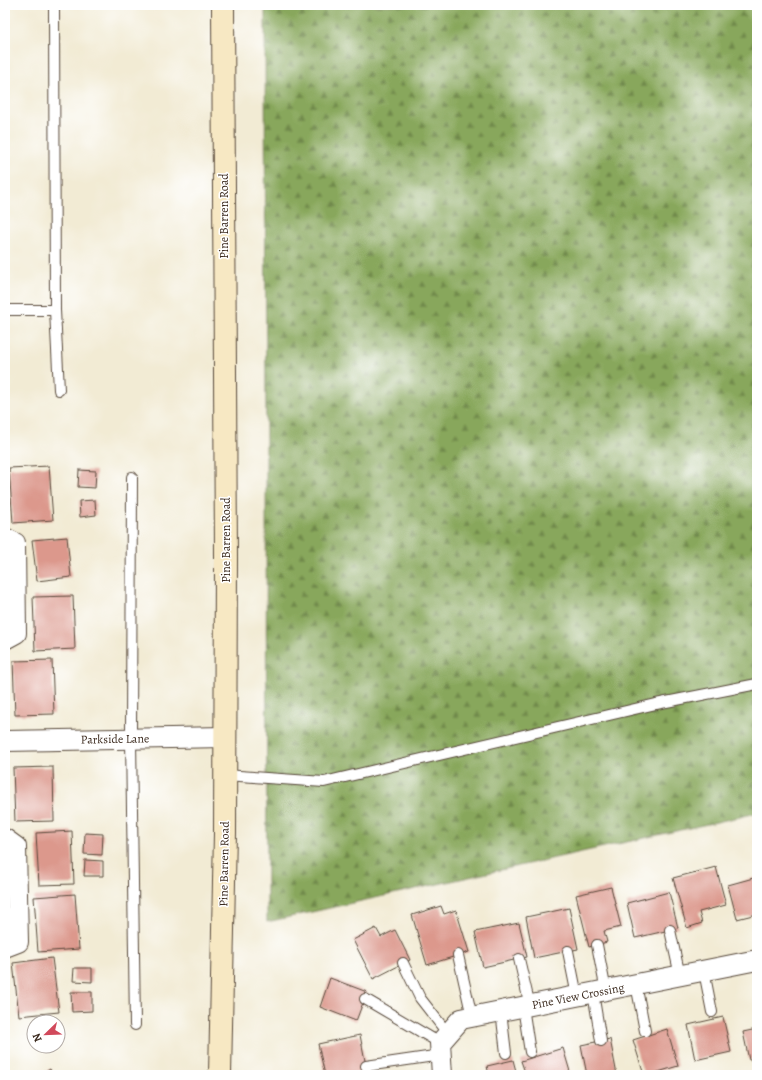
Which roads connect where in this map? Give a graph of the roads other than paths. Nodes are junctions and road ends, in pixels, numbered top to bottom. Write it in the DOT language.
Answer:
graph roads {
  1 [pos="54,5"];
  2 [pos="223,5"];
  3 [pos="5,310"];
  4 [pos="55,310"];
  5 [pos="59,390"];
  6 [pos="132,478"];
  7 [pos="5,538"];
  8 [pos="5,639"];
  9 [pos="757,684"];
  10 [pos="226,737"];
  11 [pos="131,738"];
  12 [pos="5,741"];
  13 [pos="225,774"];
  14 [pos="5,839"];
  15 [pos="670,930"];
  16 [pos="597,945"];
  17 [pos="5,947"];
  18 [pos="568,951"];
  19 [pos="458,955"];
  20 [pos="519,959"];
  21 [pos="757,960"];
  22 [pos="403,963"];
  23 [pos="704,971"];
  24 [pos="680,976"];
  25 [pos="636,984"];
  26 [pos="592,993"];
  27 [pos="365,999"];
  28 [pos="526,1006"];
  29 [pos="501,1012"];
  30 [pos="712,1012"];
  31 [pos="472,1017"];
  32 [pos="135,1025"];
  33 [pos="644,1031"];
  34 [pos="601,1041"];
  35 [pos="443,1044"];
  36 [pos="530,1052"];
  37 [pos="506,1053"];
  38 [pos="366,1066"];
  39 [pos="220,1075"];
  40 [pos="442,1075"];
  1 -- 4 [label="lane"];
  2 -- 10 [label="main road, Pine Barren Road"];
  3 -- 4 [label="lane"];
  4 -- 5 [label="lane"];
  6 -- 11 [label="lane"];
  7 -- 8 [label="street"];
  9 -- 13 [label="lane"];
  10 -- 11 [label="street, Parkside Lane"];
  10 -- 13 [label="main road, Pine Barren Road"];
  11 -- 12 [label="street, Parkside Lane"];
  11 -- 32 [label="lane"];
  13 -- 39 [label="main road, Pine Barren Road"];
  14 -- 17 [label="street"];
  15 -- 24 [label="lane"];
  16 -- 26 [label="lane"];
  18 -- 26 [label="lane"];
  19 -- 31 [label="lane"];
  20 -- 28 [label="lane"];
  21 -- 23 [label="street, Pine View Crossing"];
  22 -- 35 [label="lane"];
  23 -- 24 [label="street, Pine View Crossing"];
  23 -- 30 [label="lane"];
  24 -- 25 [label="street, Pine View Crossing"];
  25 -- 26 [label="street, Pine View Crossing"];
  25 -- 33 [label="lane"];
  26 -- 28 [label="street, Pine View Crossing"];
  26 -- 34 [label="lane"];
  27 -- 35 [label="lane"];
  28 -- 29 [label="street, Pine View Crossing"];
  28 -- 36 [label="lane"];
  29 -- 31 [label="street, Pine View Crossing"];
  29 -- 37 [label="lane"];
  31 -- 35 [label="street, Pine View Crossing"];
  35 -- 38 [label="lane"];
  35 -- 40 [label="street"];
}
